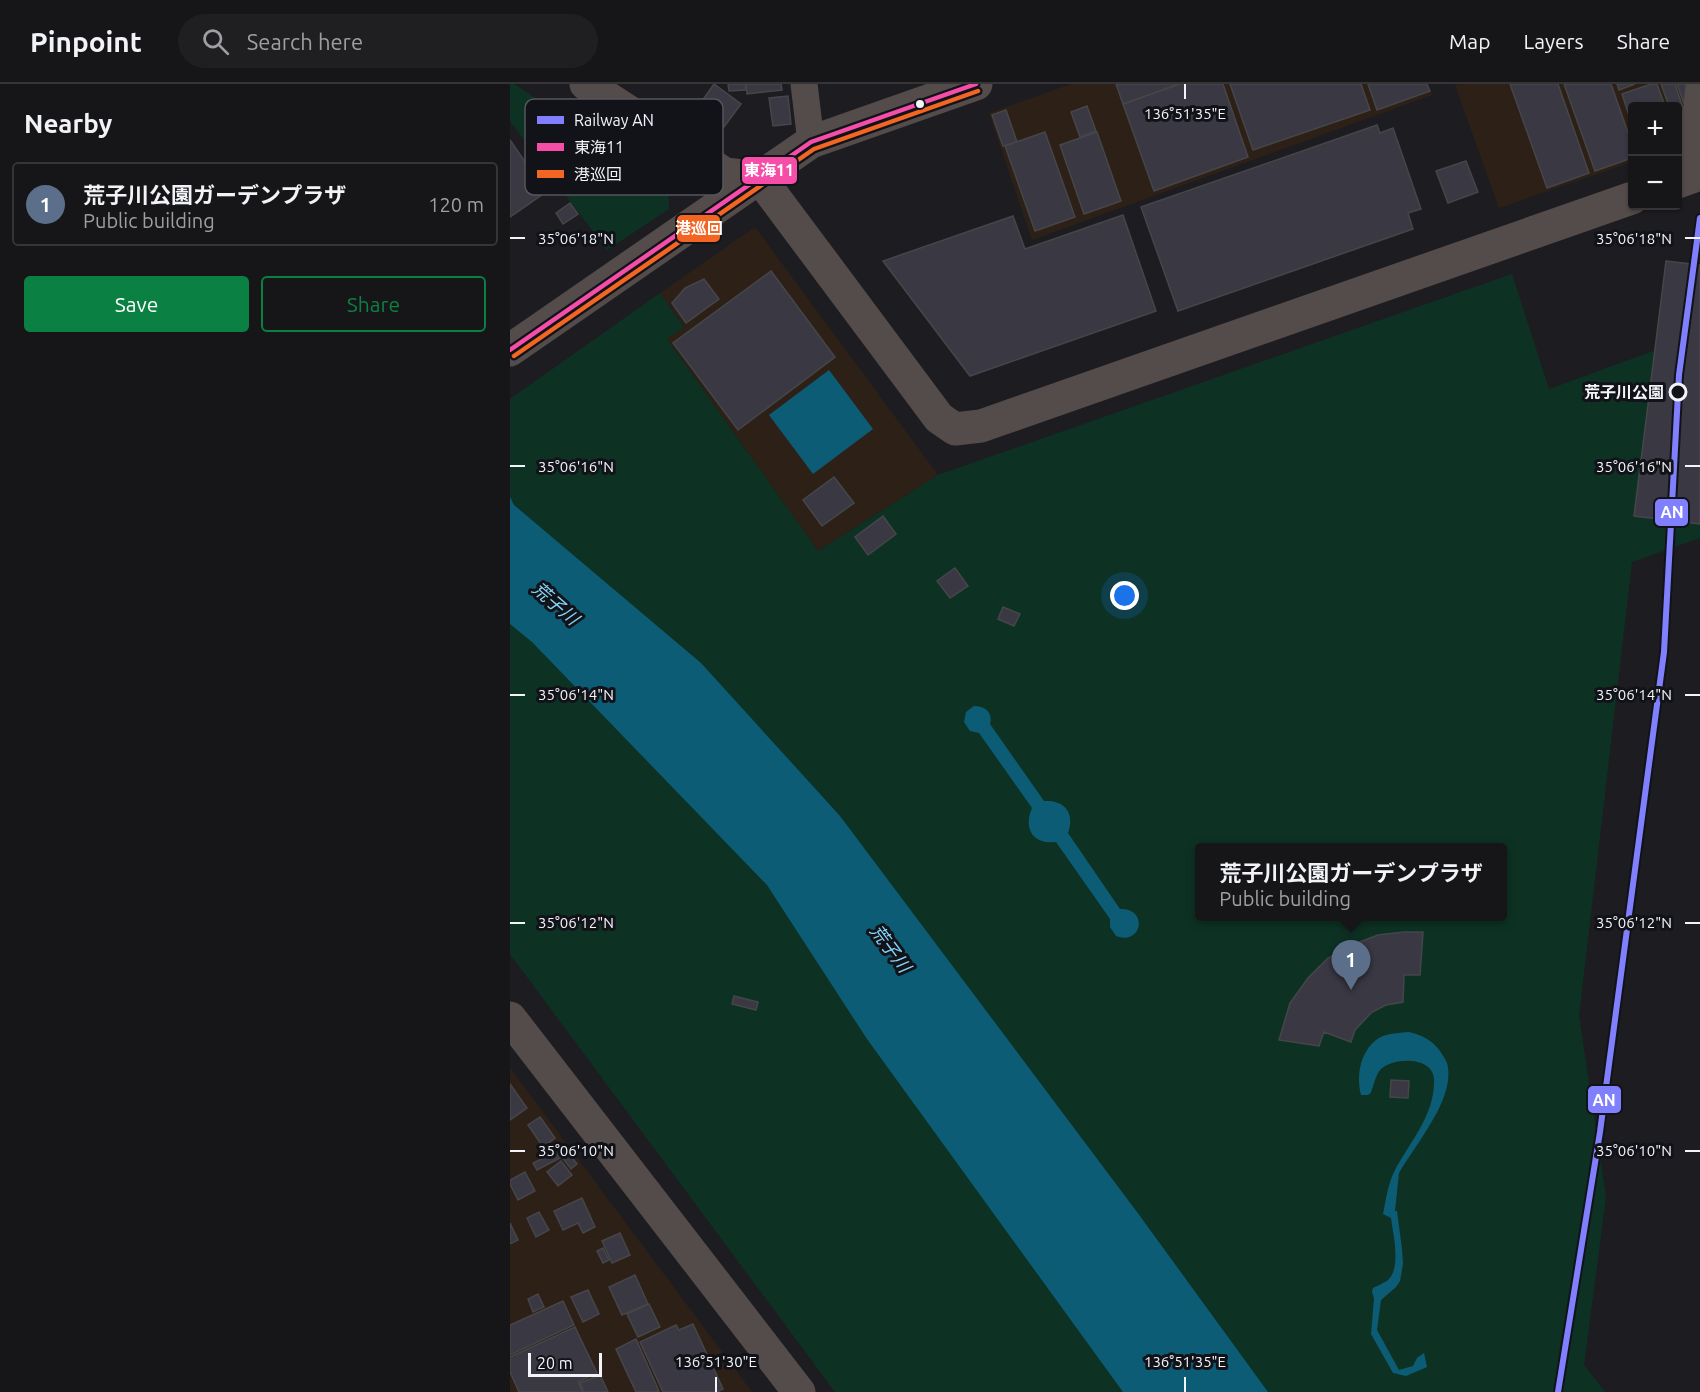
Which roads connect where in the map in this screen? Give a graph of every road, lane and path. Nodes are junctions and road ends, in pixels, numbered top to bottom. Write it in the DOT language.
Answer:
graph roads {
  1 [pos="586,84"];
  2 [pos="804,84"];
  3 [pos="976,84"];
  4 [pos="1700,84"];
  5 [pos="609,99"];
  6 [pos="811,142"];
  7 [pos="723,173"];
  8 [pos="760,178"];
  9 [pos="1688,178"];
  10 [pos="1628,199"];
  11 [pos="510,350"];
  12 [pos="510,1018"];
  13 [pos="799,1392"];
  1 -- 5 [label="street"];
  2 -- 6 [label="street"];
  3 -- 6 [label="street"];
  4 -- 9 [label="street"];
  6 -- 8 [label="street"];
  7 -- 8 [label="street"];
  8 -- 10 [label="street"];
  8 -- 11 [label="street"];
  12 -- 13 [label="street"];
}
